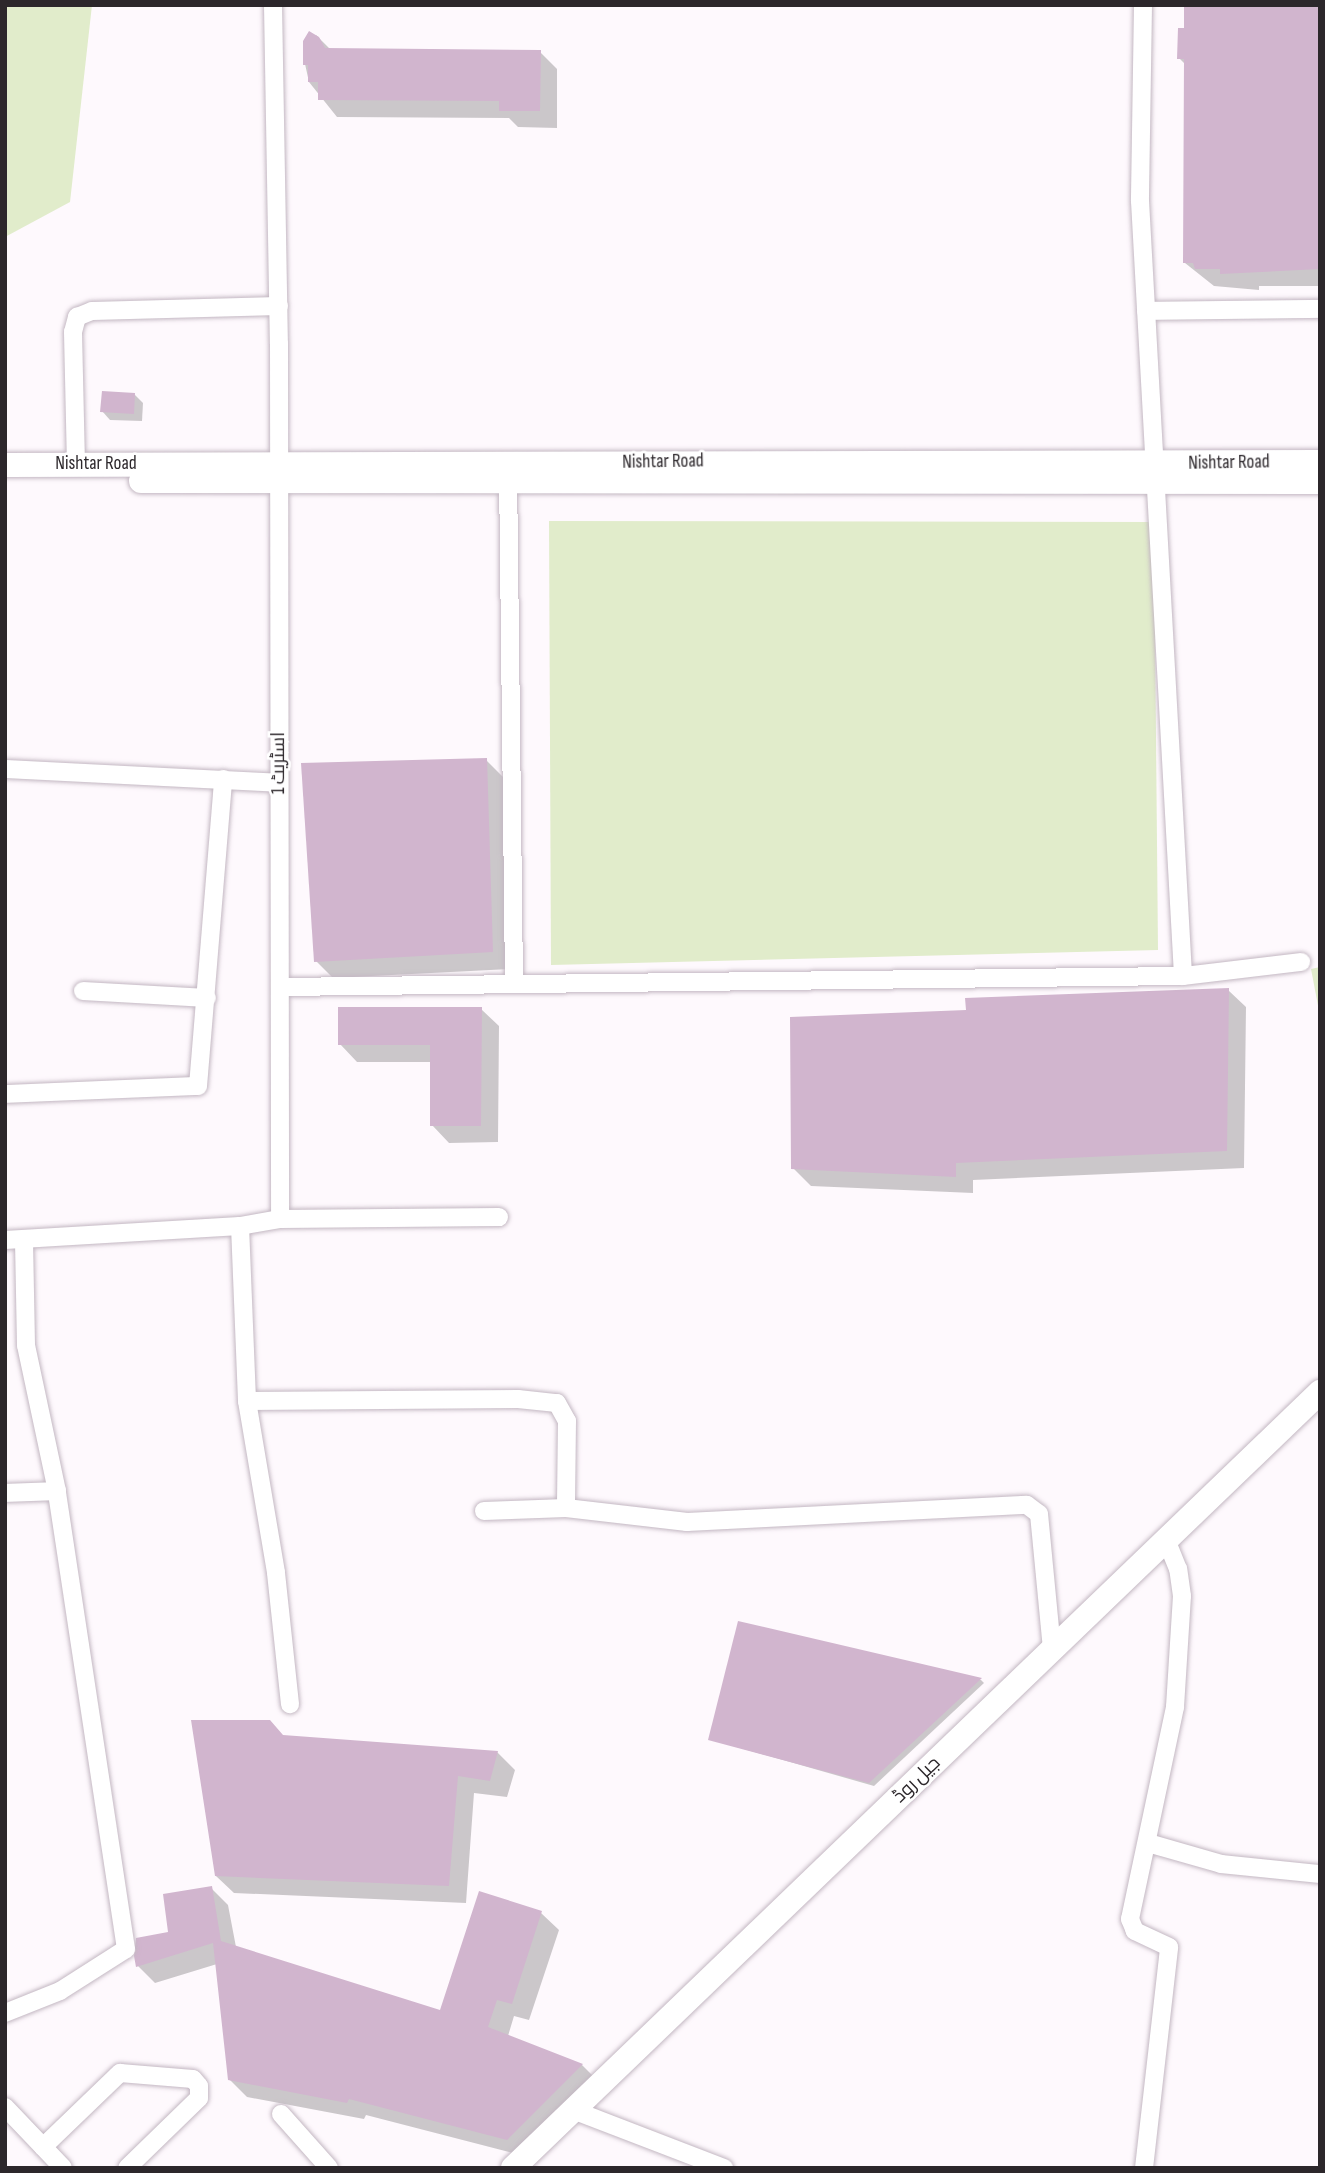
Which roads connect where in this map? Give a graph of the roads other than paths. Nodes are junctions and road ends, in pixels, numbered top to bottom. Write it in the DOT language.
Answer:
graph roads {
  1 [pos="274,5"];
  2 [pos="1143,5"];
  3 [pos="279,306"];
  4 [pos="1320,309"];
  5 [pos="1146,311"];
  6 [pos="1320,462"];
  7 [pos="5,465"];
  8 [pos="76,465"];
  9 [pos="278,471"];
  10 [pos="508,473"];
  11 [pos="1153,474"];
  12 [pos="5,481"];
  13 [pos="1320,482"];
  14 [pos="5,769"];
  15 [pos="223,779"];
  16 [pos="279,783"];
  17 [pos="1301,962"];
  18 [pos="1183,976"];
  19 [pos="514,981"];
  20 [pos="280,987"];
  21 [pos="83,991"];
  22 [pos="207,998"];
  23 [pos="5,1094"];
  24 [pos="499,1217"];
  25 [pos="280,1219"];
  26 [pos="240,1226"];
  27 [pos="5,1240"];
  28 [pos="24,1240"];
  29 [pos="1320,1392"];
  30 [pos="247,1401"];
  31 [pos="57,1491"];
  32 [pos="5,1493"];
  33 [pos="566,1508"];
  34 [pos="484,1511"];
  35 [pos="1166,1540"];
  36 [pos="1052,1650"];
  37 [pos="290,1704"];
  38 [pos="1148,1843"];
  39 [pos="1320,1874"];
  40 [pos="5,2012"];
  41 [pos="5,2107"];
  42 [pos="573,2110"];
  43 [pos="281,2115"];
  44 [pos="43,2147"];
  45 [pos="62,2168"];
  46 [pos="127,2168"];
  47 [pos="328,2168"];
  48 [pos="513,2168"];
  49 [pos="723,2168"];
  50 [pos="1144,2168"];
  1 -- 3 [label="street, اسٹریٹ 1"];
  2 -- 5 [label="street"];
  3 -- 8 [label="street"];
  3 -- 9 [label="street, اسٹریٹ 1"];
  4 -- 5 [label="street"];
  5 -- 11 [label="street"];
  6 -- 11 [label="main road, Nishtar Road"];
  7 -- 8 [label="main road, Nishtar Road"];
  8 -- 9 [label="main road, Nishtar Road"];
  9 -- 10 [label="main road, Nishtar Road"];
  9 -- 12 [label="main road, Nishtar Road"];
  9 -- 16 [label="street, اسٹریٹ 1"];
  10 -- 11 [label="main road, Nishtar Road"];
  10 -- 19 [label="street"];
  11 -- 13 [label="main road, Nishtar Road"];
  11 -- 18 [label="street"];
  14 -- 15 [label="street"];
  15 -- 16 [label="street"];
  15 -- 22 [label="street"];
  16 -- 20 [label="street, اسٹریٹ 1"];
  17 -- 18 [label="street"];
  18 -- 19 [label="street"];
  19 -- 20 [label="street"];
  20 -- 25 [label="street, اسٹریٹ 1"];
  21 -- 22 [label="street"];
  22 -- 23 [label="street"];
  24 -- 25 [label="street"];
  25 -- 26 [label="street"];
  26 -- 28 [label="street"];
  26 -- 30 [label="street"];
  27 -- 28 [label="street"];
  28 -- 31 [label="street"];
  29 -- 35 [label="main road, جیل روڈ"];
  30 -- 33 [label="street"];
  30 -- 37 [label="street"];
  31 -- 32 [label="street"];
  31 -- 40 [label="street"];
  33 -- 34 [label="street"];
  33 -- 36 [label="street"];
  35 -- 36 [label="main road, جیل روڈ"];
  35 -- 38 [label="street"];
  36 -- 42 [label="main road, جیل روڈ"];
  38 -- 39 [label="street"];
  38 -- 50 [label="street"];
  41 -- 44 [label="street"];
  42 -- 48 [label="main road, جیل روڈ"];
  42 -- 49 [label="street"];
  43 -- 47 [label="street"];
  44 -- 45 [label="street"];
  44 -- 46 [label="street"];
}
